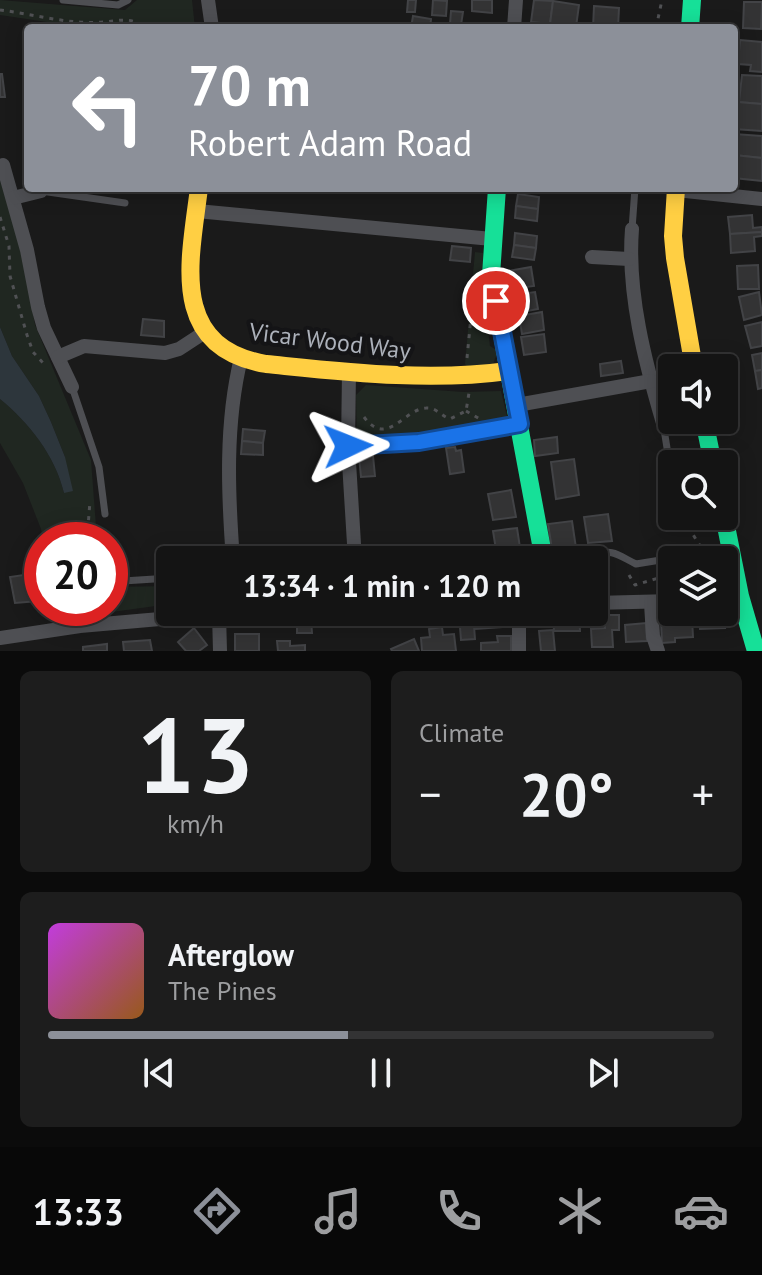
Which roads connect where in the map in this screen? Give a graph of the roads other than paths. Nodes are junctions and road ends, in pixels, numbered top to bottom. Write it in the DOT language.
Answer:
graph roads {
  1 [pos="63,0"];
  2 [pos="128,0"];
  3 [pos="208,0"];
  4 [pos="516,0"];
  5 [pos="692,0"];
  6 [pos="211,24"];
  7 [pos="514,24"];
  8 [pos="690,24"];
  9 [pos="3,165"];
  10 [pos="37,192"];
  11 [pos="48,192"];
  12 [pos="199,192"];
  13 [pos="497,192"];
  14 [pos="635,192"];
  15 [pos="676,192"];
  16 [pos="702,192"];
  17 [pos="13,198"];
  18 [pos="762,199"];
  19 [pos="125,203"];
  20 [pos="197,211"];
  21 [pos="632,229"];
  22 [pos="492,239"];
  23 [pos="592,257"];
  24 [pos="629,259"];
  25 [pos="205,332"];
  26 [pos="692,354"];
  27 [pos="58,357"];
  28 [pos="241,358"];
  29 [pos="349,371"];
  30 [pos="508,371"];
  31 [pos="651,381"];
  32 [pos="72,387"];
  33 [pos="517,405"];
  34 [pos="658,406"];
  35 [pos="520,424"];
  36 [pos="348,446"];
  37 [pos="105,514"];
  38 [pos="232,546"];
  39 [pos="354,546"];
  40 [pos="542,546"];
  41 [pos="608,551"];
  42 [pos="658,560"];
  43 [pos="156,579"];
  44 [pos="128,581"];
  45 [pos="658,602"];
  46 [pos="608,603"];
  47 [pos="651,603"];
  48 [pos="738,610"];
  49 [pos="156,619"];
  50 [pos="219,626"];
  51 [pos="519,626"];
  52 [pos="0,638"];
  53 [pos="220,651"];
  54 [pos="519,651"];
  55 [pos="658,651"];
  56 [pos="756,651"];
  1 -- 2 [label="lane"];
  3 -- 6 [label="street"];
  4 -- 7 [label="street"];
  5 -- 8 [label="street"];
  9 -- 17 [label="street"];
  10 -- 17 [label="street"];
  11 -- 19 [label="lane"];
  12 -- 20 [label="street"];
  13 -- 22 [label="street"];
  14 -- 21 [label="lane"];
  15 -- 26 [label="street"];
  16 -- 18 [label="street"];
  17 -- 27 [label="street"];
  20 -- 22 [label="street"];
  20 -- 25 [label="street"];
  21 -- 24 [label="street"];
  22 -- 30 [label="street"];
  23 -- 24 [label="street"];
  24 -- 31 [label="street"];
  25 -- 27 [label="street"];
  25 -- 28 [label="street, Vicar Wood Way"];
  27 -- 32 [label="street"];
  28 -- 29 [label="street, Vicar Wood Way"];
  28 -- 38 [label="street"];
  29 -- 30 [label="street, Vicar Wood Way"];
  29 -- 36 [label="street"];
  30 -- 33 [label="street"];
  31 -- 33 [label="street"];
  31 -- 34 [label="street"];
  32 -- 37 [label="lane"];
  33 -- 35 [label="street"];
  35 -- 36 [label="lane"];
  35 -- 40 [label="street"];
  36 -- 39 [label="street"];
  41 -- 42 [label="lane"];
  43 -- 44 [label="lane"];
  45 -- 47 [label="street"];
  46 -- 47 [label="street"];
  47 -- 55 [label="street"];
  48 -- 56 [label="street"];
  49 -- 52 [label="street"];
  50 -- 53 [label="street"];
  51 -- 54 [label="street"];
}
